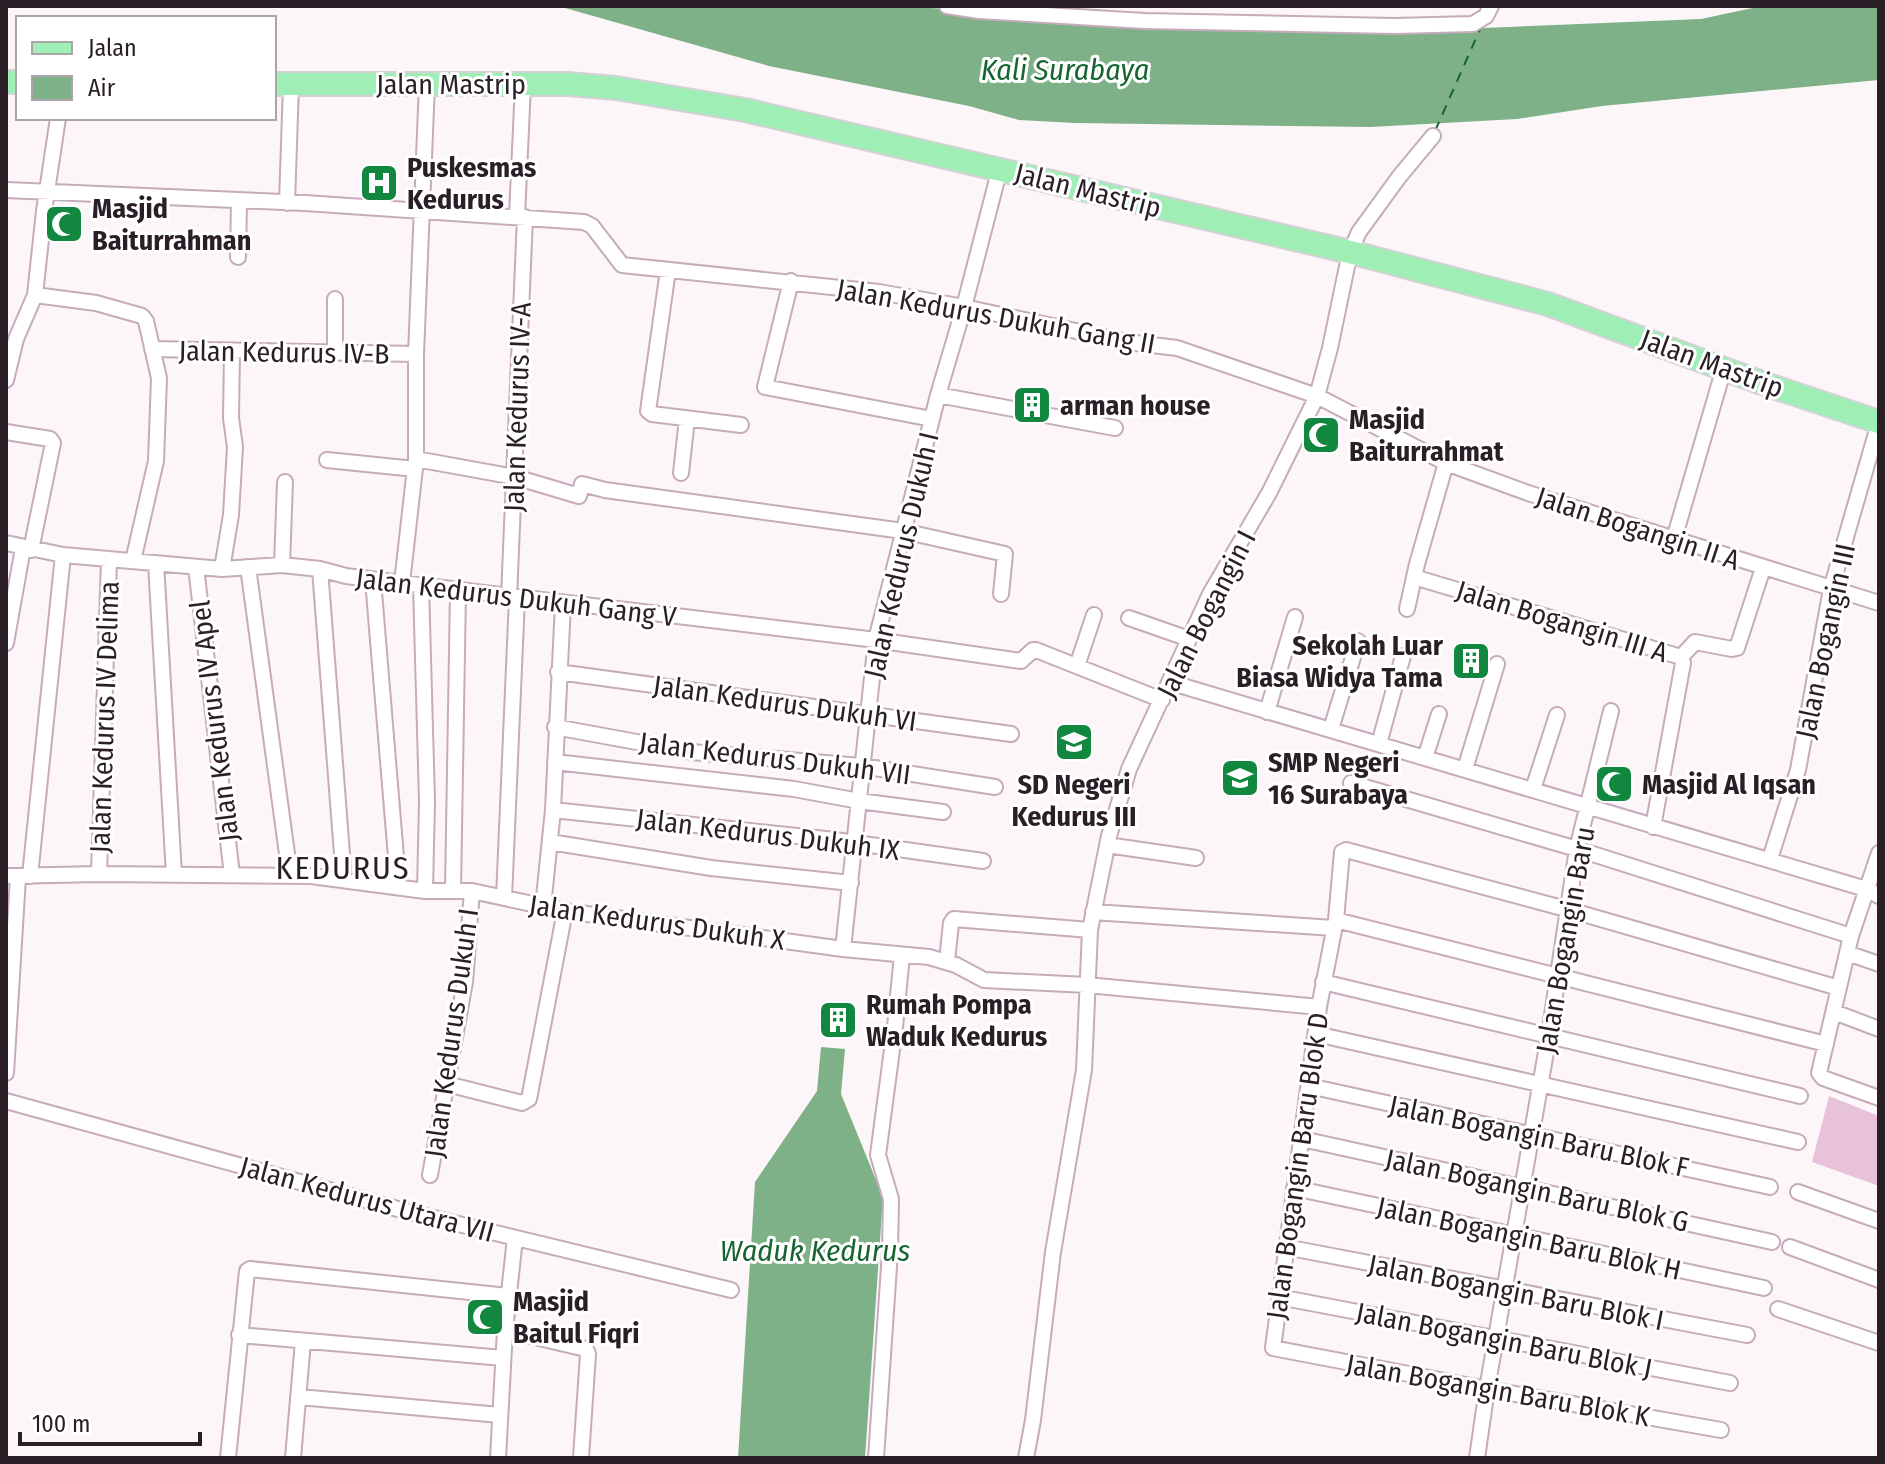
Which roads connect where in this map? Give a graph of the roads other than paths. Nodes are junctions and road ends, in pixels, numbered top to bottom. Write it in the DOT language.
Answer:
graph roads {
  1 [pos="947,6"];
  2 [pos="981,9"];
  3 [pos="1488,11"];
  4 [pos="282,84"];
  5 [pos="427,84"];
  6 [pos="523,84"];
  7 [pos="58,120"];
  8 [pos="1433,136"];
  9 [pos="1000,168"];
  10 [pos="6,190"];
  11 [pos="47,193"];
  12 [pos="239,201"];
  13 [pos="287,203"];
  14 [pos="422,211"];
  15 [pos="521,217"];
  16 [pos="1350,252"];
  17 [pos="238,257"];
  18 [pos="668,270"];
  19 [pos="791,281"];
  20 [pos="35,295"];
  21 [pos="335,299"];
  22 [pos="964,307"];
  23 [pos="152,349"];
  24 [pos="232,351"];
  25 [pos="335,352"];
  26 [pos="416,354"];
  27 [pos="1724,368"];
  28 [pos="6,380"];
  29 [pos="938,395"];
  30 [pos="1317,396"];
  31 [pos="687,419"];
  32 [pos="932,419"];
  33 [pos="1879,422"];
  34 [pos="741,425"];
  35 [pos="1115,428"];
  36 [pos="6,432"];
  37 [pos="327,460"];
  38 [pos="1446,463"];
  39 [pos="415,464"];
  40 [pos="681,473"];
  41 [pos="515,477"];
  42 [pos="285,482"];
  43 [pos="903,531"];
  44 [pos="1674,539"];
  45 [pos="6,543"];
  46 [pos="27,549"];
  47 [pos="63,555"];
  48 [pos="109,559"];
  49 [pos="133,561"];
  50 [pos="156,563"];
  51 [pos="282,565"];
  52 [pos="196,567"];
  53 [pos="248,567"];
  54 [pos="1763,568"];
  55 [pos="222,569"];
  56 [pos="320,569"];
  57 [pos="1414,577"];
  58 [pos="373,580"];
  59 [pos="402,583"];
  60 [pos="421,586"];
  61 [pos="1831,589"];
  62 [pos="458,591"];
  63 [pos="1001,594"];
  64 [pos="513,598"];
  65 [pos="1879,603"];
  66 [pos="563,604"];
  67 [pos="1407,609"];
  68 [pos="1094,615"];
  69 [pos="1295,617"];
  70 [pos="1129,618"];
  71 [pos="1189,639"];
  72 [pos="876,640"];
  73 [pos="1358,641"];
  74 [pos="6,643"];
  75 [pos="1403,656"];
  76 [pos="1681,657"];
  77 [pos="1497,664"];
  78 [pos="1077,666"];
  79 [pos="558,672"];
  80 [pos="1169,682"];
  81 [pos="1162,700"];
  82 [pos="1611,711"];
  83 [pos="1267,712"];
  84 [pos="868,714"];
  85 [pos="1439,714"];
  86 [pos="1557,715"];
  87 [pos="555,727"];
  88 [pos="1331,729"];
  89 [pos="1011,734"];
  90 [pos="1379,744"];
  91 [pos="1425,758"];
  92 [pos="555,762"];
  93 [pos="862,766"];
  94 [pos="1465,769"];
  95 [pos="1351,783"];
  96 [pos="995,787"];
  97 [pos="1533,789"];
  98 [pos="859,801"];
  99 [pos="1589,808"];
  100 [pos="553,810"];
  101 [pos="943,812"];
  102 [pos="1653,827"];
  103 [pos="550,842"];
  104 [pos="854,842"];
  105 [pos="1107,845"];
  106 [pos="1577,849"];
  107 [pos="1879,853"];
  108 [pos="1196,858"];
  109 [pos="1770,859"];
  110 [pos="983,861"];
  111 [pos="99,874"];
  112 [pos="174,875"];
  113 [pos="232,875"];
  114 [pos="18,876"];
  115 [pos="290,876"];
  116 [pos="344,880"];
  117 [pos="851,883"];
  118 [pos="395,887"];
  119 [pos="453,890"];
  120 [pos="425,891"];
  121 [pos="472,891"];
  122 [pos="1873,893"];
  123 [pos="504,898"];
  124 [pos="543,907"];
  125 [pos="1566,909"];
  126 [pos="565,911"];
  127 [pos="1093,912"];
  128 [pos="1335,924"];
  129 [pos="1090,930"];
  130 [pos="1851,936"];
  131 [pos="843,949"];
  132 [pos="1847,953"];
  133 [pos="902,955"];
  134 [pos="947,961"];
  135 [pos="1879,964"];
  136 [pos="1558,977"];
  137 [pos="1323,982"];
  138 [pos="1087,985"];
  139 [pos="1839,988"];
  140 [pos="1319,1007"];
  141 [pos="1834,1012"];
  142 [pos="1879,1029"];
  143 [pos="1316,1034"];
  144 [pos="1549,1035"];
  145 [pos="1826,1044"];
  146 [pos="6,1064"];
  147 [pos="6,1073"];
  148 [pos="447,1084"];
  149 [pos="1540,1085"];
  150 [pos="1309,1086"];
  151 [pos="1800,1096"];
  152 [pos="1879,1098"];
  153 [pos="6,1101"];
  154 [pos="1531,1135"];
  155 [pos="1302,1139"];
  156 [pos="1798,1142"];
  157 [pos="430,1175"];
  158 [pos="1522,1187"];
  159 [pos="1770,1187"];
  160 [pos="1294,1188"];
  161 [pos="1798,1192"];
  162 [pos="1879,1221"];
  163 [pos="1515,1234"];
  164 [pos="515,1238"];
  165 [pos="1772,1242"];
  166 [pos="1285,1247"];
  167 [pos="1790,1247"];
  168 [pos="1879,1280"];
  169 [pos="1764,1288"];
  170 [pos="1506,1289"];
  171 [pos="731,1290"];
  172 [pos="508,1296"];
  173 [pos="1279,1297"];
  174 [pos="1778,1309"];
  175 [pos="505,1330"];
  176 [pos="239,1335"];
  177 [pos="1747,1335"];
  178 [pos="1496,1340"];
  179 [pos="303,1341"];
  180 [pos="1879,1343"];
  181 [pos="1276,1350"];
  182 [pos="503,1358"];
  183 [pos="1730,1383"];
  184 [pos="1487,1389"];
  185 [pos="299,1397"];
  186 [pos="500,1415"];
  187 [pos="1721,1430"];
  188 [pos="228,1458"];
  189 [pos="293,1458"];
  190 [pos="498,1458"];
  191 [pos="581,1458"];
  192 [pos="876,1458"];
  193 [pos="1026,1458"];
  194 [pos="1477,1458"];
  1 -- 2 [label="street"];
  2 -- 3 [label="street"];
  4 -- 5 [label="main road, Jalan Mastrip"];
  4 -- 13 [label="street"];
  5 -- 6 [label="main road, Jalan Mastrip"];
  5 -- 14 [label="street, Jalan Kedurus IV-B"];
  6 -- 9 [label="main road, Jalan Mastrip"];
  6 -- 15 [label="street, Jalan Kedurus IV-A"];
  7 -- 11 [label="street"];
  8 -- 16 [label="street, Jalan Bogangin I"];
  9 -- 16 [label="main road, Jalan Mastrip"];
  9 -- 22 [label="street, Jalan Kedurus Dukuh I"];
  10 -- 11 [label="street, Jalan Kedurus Dukuh Gang II"];
  11 -- 12 [label="street, Jalan Kedurus Dukuh Gang II"];
  11 -- 20 [label="street"];
  12 -- 13 [label="street, Jalan Kedurus Dukuh Gang II"];
  12 -- 17 [label="street"];
  13 -- 14 [label="street, Jalan Kedurus Dukuh Gang II"];
  14 -- 15 [label="street, Jalan Kedurus Dukuh Gang II"];
  14 -- 26 [label="street, Jalan Kedurus IV-B"];
  15 -- 18 [label="street, Jalan Kedurus Dukuh Gang II"];
  15 -- 41 [label="street, Jalan Kedurus IV-A"];
  16 -- 27 [label="main road, Jalan Mastrip"];
  16 -- 30 [label="street, Jalan Bogangin I"];
  18 -- 19 [label="street, Jalan Kedurus Dukuh Gang II"];
  18 -- 31 [label="street"];
  19 -- 22 [label="street, Jalan Kedurus Dukuh Gang II"];
  19 -- 32 [label="street"];
  20 -- 23 [label="street"];
  20 -- 28 [label="street"];
  21 -- 25 [label="street"];
  22 -- 29 [label="street, Jalan Kedurus Dukuh I"];
  22 -- 30 [label="street, Jalan Kedurus Dukuh Gang II"];
  23 -- 24 [label="street, Jalan Kedurus IV-B"];
  23 -- 49 [label="street"];
  24 -- 25 [label="street, Jalan Kedurus IV-B"];
  24 -- 55 [label="street"];
  25 -- 26 [label="street, Jalan Kedurus IV-B"];
  26 -- 39 [label="street, Jalan Kedurus IV-B"];
  27 -- 33 [label="main road, Jalan Mastrip"];
  27 -- 44 [label="street"];
  29 -- 32 [label="street, Jalan Kedurus Dukuh I"];
  29 -- 35 [label="street"];
  30 -- 38 [label="street, Jalan Bogangin II A"];
  30 -- 71 [label="street, Jalan Bogangin I"];
  31 -- 34 [label="street"];
  31 -- 40 [label="street"];
  32 -- 43 [label="street, Jalan Kedurus Dukuh I"];
  33 -- 61 [label="street, Jalan Bogangin III"];
  36 -- 46 [label="street"];
  37 -- 39 [label="street"];
  38 -- 44 [label="street, Jalan Bogangin II A"];
  38 -- 57 [label="street"];
  39 -- 41 [label="street"];
  39 -- 59 [label="street, Jalan Kedurus IV-B"];
  41 -- 43 [label="street"];
  41 -- 64 [label="street, Jalan Kedurus IV-A"];
  42 -- 51 [label="street"];
  43 -- 63 [label="street"];
  43 -- 72 [label="street, Jalan Kedurus Dukuh I"];
  44 -- 54 [label="street, Jalan Bogangin II A"];
  45 -- 46 [label="street, Jalan Kedurus Dukuh Gang V"];
  46 -- 47 [label="street, Jalan Kedurus Dukuh Gang V"];
  46 -- 74 [label="street"];
  47 -- 48 [label="street, Jalan Kedurus Dukuh Gang V"];
  47 -- 114 [label="street"];
  48 -- 49 [label="street, Jalan Kedurus Dukuh Gang V"];
  48 -- 111 [label="street, Jalan Kedurus IV Delima"];
  49 -- 50 [label="street, Jalan Kedurus Dukuh Gang V"];
  50 -- 52 [label="street, Jalan Kedurus Dukuh Gang V"];
  50 -- 112 [label="street"];
  51 -- 53 [label="street, Jalan Kedurus Dukuh Gang V"];
  51 -- 56 [label="street, Jalan Kedurus Dukuh Gang V"];
  52 -- 55 [label="street, Jalan Kedurus Dukuh Gang V"];
  52 -- 113 [label="street, Jalan Kedurus IV Apel"];
  53 -- 55 [label="street, Jalan Kedurus Dukuh Gang V"];
  53 -- 115 [label="street"];
  54 -- 61 [label="street, Jalan Bogangin II A"];
  54 -- 76 [label="street"];
  56 -- 58 [label="street, Jalan Kedurus Dukuh Gang V"];
  56 -- 116 [label="street"];
  57 -- 67 [label="street"];
  57 -- 76 [label="street, Jalan Bogangin III A"];
  58 -- 59 [label="street, Jalan Kedurus Dukuh Gang V"];
  58 -- 118 [label="street"];
  59 -- 60 [label="street, Jalan Kedurus Dukuh Gang V"];
  60 -- 62 [label="street, Jalan Kedurus Dukuh Gang V"];
  60 -- 120 [label="street"];
  61 -- 65 [label="street, Jalan Bogangin II A"];
  61 -- 109 [label="street, Jalan Bogangin III"];
  62 -- 64 [label="street, Jalan Kedurus Dukuh Gang V"];
  62 -- 119 [label="street"];
  64 -- 66 [label="street, Jalan Kedurus Dukuh Gang V"];
  64 -- 123 [label="street, Jalan Kedurus IV-A"];
  66 -- 72 [label="street, Jalan Kedurus Dukuh Gang V"];
  66 -- 79 [label="street"];
  68 -- 78 [label="street"];
  69 -- 83 [label="street"];
  70 -- 71 [label="street"];
  71 -- 80 [label="street, Jalan Bogangin I"];
  72 -- 78 [label="street, Jalan Kedurus Dukuh Gang V"];
  72 -- 84 [label="street, Jalan Kedurus Dukuh I"];
  73 -- 88 [label="street"];
  75 -- 90 [label="street"];
  76 -- 102 [label="street, Jalan Bogangin III A"];
  77 -- 94 [label="street"];
  78 -- 81 [label="street"];
  79 -- 84 [label="street, Jalan Kedurus Dukuh VI"];
  79 -- 87 [label="street"];
  80 -- 81 [label="street, Jalan Bogangin I"];
  80 -- 83 [label="street, Jalan Bogangin Baru"];
  81 -- 105 [label="street, Jalan Bogangin I"];
  82 -- 99 [label="street"];
  83 -- 88 [label="street, Jalan Bogangin Baru"];
  84 -- 89 [label="street, Jalan Kedurus Dukuh VI"];
  84 -- 93 [label="street, Jalan Kedurus Dukuh I"];
  85 -- 91 [label="street"];
  86 -- 97 [label="street"];
  87 -- 92 [label="street"];
  87 -- 93 [label="street, Jalan Kedurus Dukuh VII"];
  88 -- 90 [label="street, Jalan Bogangin Baru"];
  90 -- 91 [label="street, Jalan Bogangin Baru"];
  91 -- 94 [label="street, Jalan Bogangin Baru"];
  92 -- 98 [label="street"];
  92 -- 100 [label="street"];
  93 -- 96 [label="street, Jalan Kedurus Dukuh VII"];
  93 -- 98 [label="street, Jalan Kedurus Dukuh I"];
  94 -- 97 [label="street, Jalan Bogangin Baru"];
  95 -- 106 [label="street"];
  97 -- 99 [label="street, Jalan Bogangin Baru"];
  98 -- 101 [label="street"];
  98 -- 104 [label="street, Jalan Kedurus Dukuh I"];
  99 -- 102 [label="street"];
  99 -- 106 [label="street, Jalan Bogangin Baru"];
  100 -- 103 [label="street"];
  100 -- 104 [label="street, Jalan Kedurus Dukuh IX"];
  102 -- 109 [label="street"];
  103 -- 117 [label="street"];
  103 -- 124 [label="street"];
  104 -- 110 [label="street, Jalan Kedurus Dukuh IX"];
  104 -- 117 [label="street, Jalan Kedurus Dukuh I"];
  105 -- 108 [label="street"];
  105 -- 127 [label="street, Jalan Bogangin I"];
  106 -- 125 [label="street, Jalan Bogangin Baru"];
  106 -- 130 [label="street"];
  107 -- 122 [label="street"];
  109 -- 122 [label="street"];
  111 -- 112 [label="street, Jalan Kedurus Dukuh X"];
  111 -- 114 [label="street, Jalan Kedurus Dukuh X"];
  112 -- 113 [label="street, Jalan Kedurus Dukuh X"];
  113 -- 115 [label="street, Jalan Kedurus Dukuh X"];
  114 -- 146 [label="street"];
  115 -- 116 [label="street, Jalan Kedurus Dukuh X"];
  116 -- 118 [label="street, Jalan Kedurus Dukuh X"];
  117 -- 131 [label="street, Jalan Kedurus Dukuh I"];
  118 -- 120 [label="street, Jalan Kedurus Dukuh X"];
  119 -- 120 [label="street, Jalan Kedurus Dukuh X"];
  119 -- 121 [label="street, Jalan Kedurus Dukuh X"];
  121 -- 123 [label="street, Jalan Kedurus Dukuh X"];
  121 -- 148 [label="street, Jalan Kedurus Dukuh I"];
  122 -- 130 [label="street"];
  123 -- 124 [label="street, Jalan Kedurus Dukuh X"];
  124 -- 126 [label="street, Jalan Kedurus Dukuh X"];
  125 -- 128 [label="street, Jalan Bogangin Baru Blok D"];
  125 -- 136 [label="street, Jalan Bogangin Baru"];
  125 -- 139 [label="street"];
  126 -- 131 [label="street, Jalan Kedurus Dukuh X"];
  126 -- 148 [label="street"];
  127 -- 128 [label="street"];
  127 -- 129 [label="street, Jalan Bogangin I"];
  128 -- 136 [label="street"];
  128 -- 137 [label="street, Jalan Bogangin Baru Blok D"];
  129 -- 134 [label="street"];
  129 -- 138 [label="street, Jalan Bogangin I"];
  130 -- 132 [label="street"];
  131 -- 133 [label="street, Jalan Kedurus Dukuh X"];
  132 -- 135 [label="street"];
  132 -- 139 [label="street"];
  133 -- 134 [label="street, Jalan Kedurus Dukuh X"];
  133 -- 192 [label="street"];
  134 -- 138 [label="street, Jalan Kedurus Dukuh X"];
  136 -- 144 [label="street, Jalan Bogangin Baru"];
  136 -- 145 [label="street"];
  137 -- 140 [label="street, Jalan Bogangin Baru Blok D"];
  137 -- 144 [label="street, Jalan Bogangin Baru Blok D"];
  138 -- 140 [label="street, Jalan Kedurus Dukuh X"];
  138 -- 193 [label="street, Jalan Bogangin I"];
  139 -- 141 [label="street"];
  140 -- 143 [label="street, Jalan Bogangin Baru Blok D"];
  141 -- 142 [label="street"];
  141 -- 145 [label="street"];
  143 -- 149 [label="street"];
  143 -- 150 [label="street, Jalan Bogangin Baru Blok D"];
  144 -- 149 [label="street, Jalan Bogangin Baru"];
  144 -- 151 [label="street, Jalan Bogangin Baru Blok D"];
  145 -- 152 [label="street"];
  146 -- 147 [label="street"];
  148 -- 157 [label="street, Jalan Kedurus Dukuh I"];
  149 -- 154 [label="street, Jalan Bogangin Baru"];
  149 -- 156 [label="street"];
  150 -- 154 [label="street, Jalan Bogangin Baru Blok F"];
  150 -- 155 [label="street, Jalan Bogangin Baru Blok D"];
  153 -- 164 [label="street, Jalan Kedurus Utara VII"];
  154 -- 158 [label="street, Jalan Bogangin Baru"];
  154 -- 159 [label="street, Jalan Bogangin Baru Blok F"];
  155 -- 158 [label="street, Jalan Bogangin Baru Blok G"];
  155 -- 160 [label="street, Jalan Bogangin Baru Blok D"];
  158 -- 163 [label="street, Jalan Bogangin Baru"];
  158 -- 165 [label="street, Jalan Bogangin Baru Blok G"];
  160 -- 163 [label="street, Jalan Bogangin Baru Blok H"];
  160 -- 166 [label="street, Jalan Bogangin Baru Blok D"];
  161 -- 162 [label="street"];
  163 -- 169 [label="street, Jalan Bogangin Baru Blok H"];
  163 -- 170 [label="street, Jalan Bogangin Baru"];
  164 -- 171 [label="street, Jalan Kedurus Utara VII"];
  164 -- 172 [label="street"];
  166 -- 170 [label="street, Jalan Bogangin Baru Blok I"];
  166 -- 173 [label="street, Jalan Bogangin Baru Blok D"];
  167 -- 168 [label="street"];
  170 -- 177 [label="street, Jalan Bogangin Baru Blok I"];
  170 -- 178 [label="street, Jalan Bogangin Baru"];
  172 -- 175 [label="street"];
  172 -- 176 [label="street"];
  173 -- 178 [label="street, Jalan Bogangin Baru Blok J"];
  173 -- 181 [label="street, Jalan Bogangin Baru Blok D"];
  174 -- 180 [label="street"];
  175 -- 182 [label="street"];
  175 -- 191 [label="street"];
  176 -- 179 [label="street"];
  176 -- 188 [label="street"];
  178 -- 183 [label="street, Jalan Bogangin Baru Blok J"];
  178 -- 184 [label="street, Jalan Bogangin Baru"];
  179 -- 182 [label="street"];
  179 -- 185 [label="street"];
  181 -- 184 [label="street, Jalan Bogangin Baru Blok K"];
  182 -- 186 [label="street"];
  184 -- 187 [label="street, Jalan Bogangin Baru Blok K"];
  184 -- 194 [label="street, Jalan Bogangin Baru"];
  185 -- 186 [label="street"];
  185 -- 189 [label="street"];
  186 -- 190 [label="street"];
}
